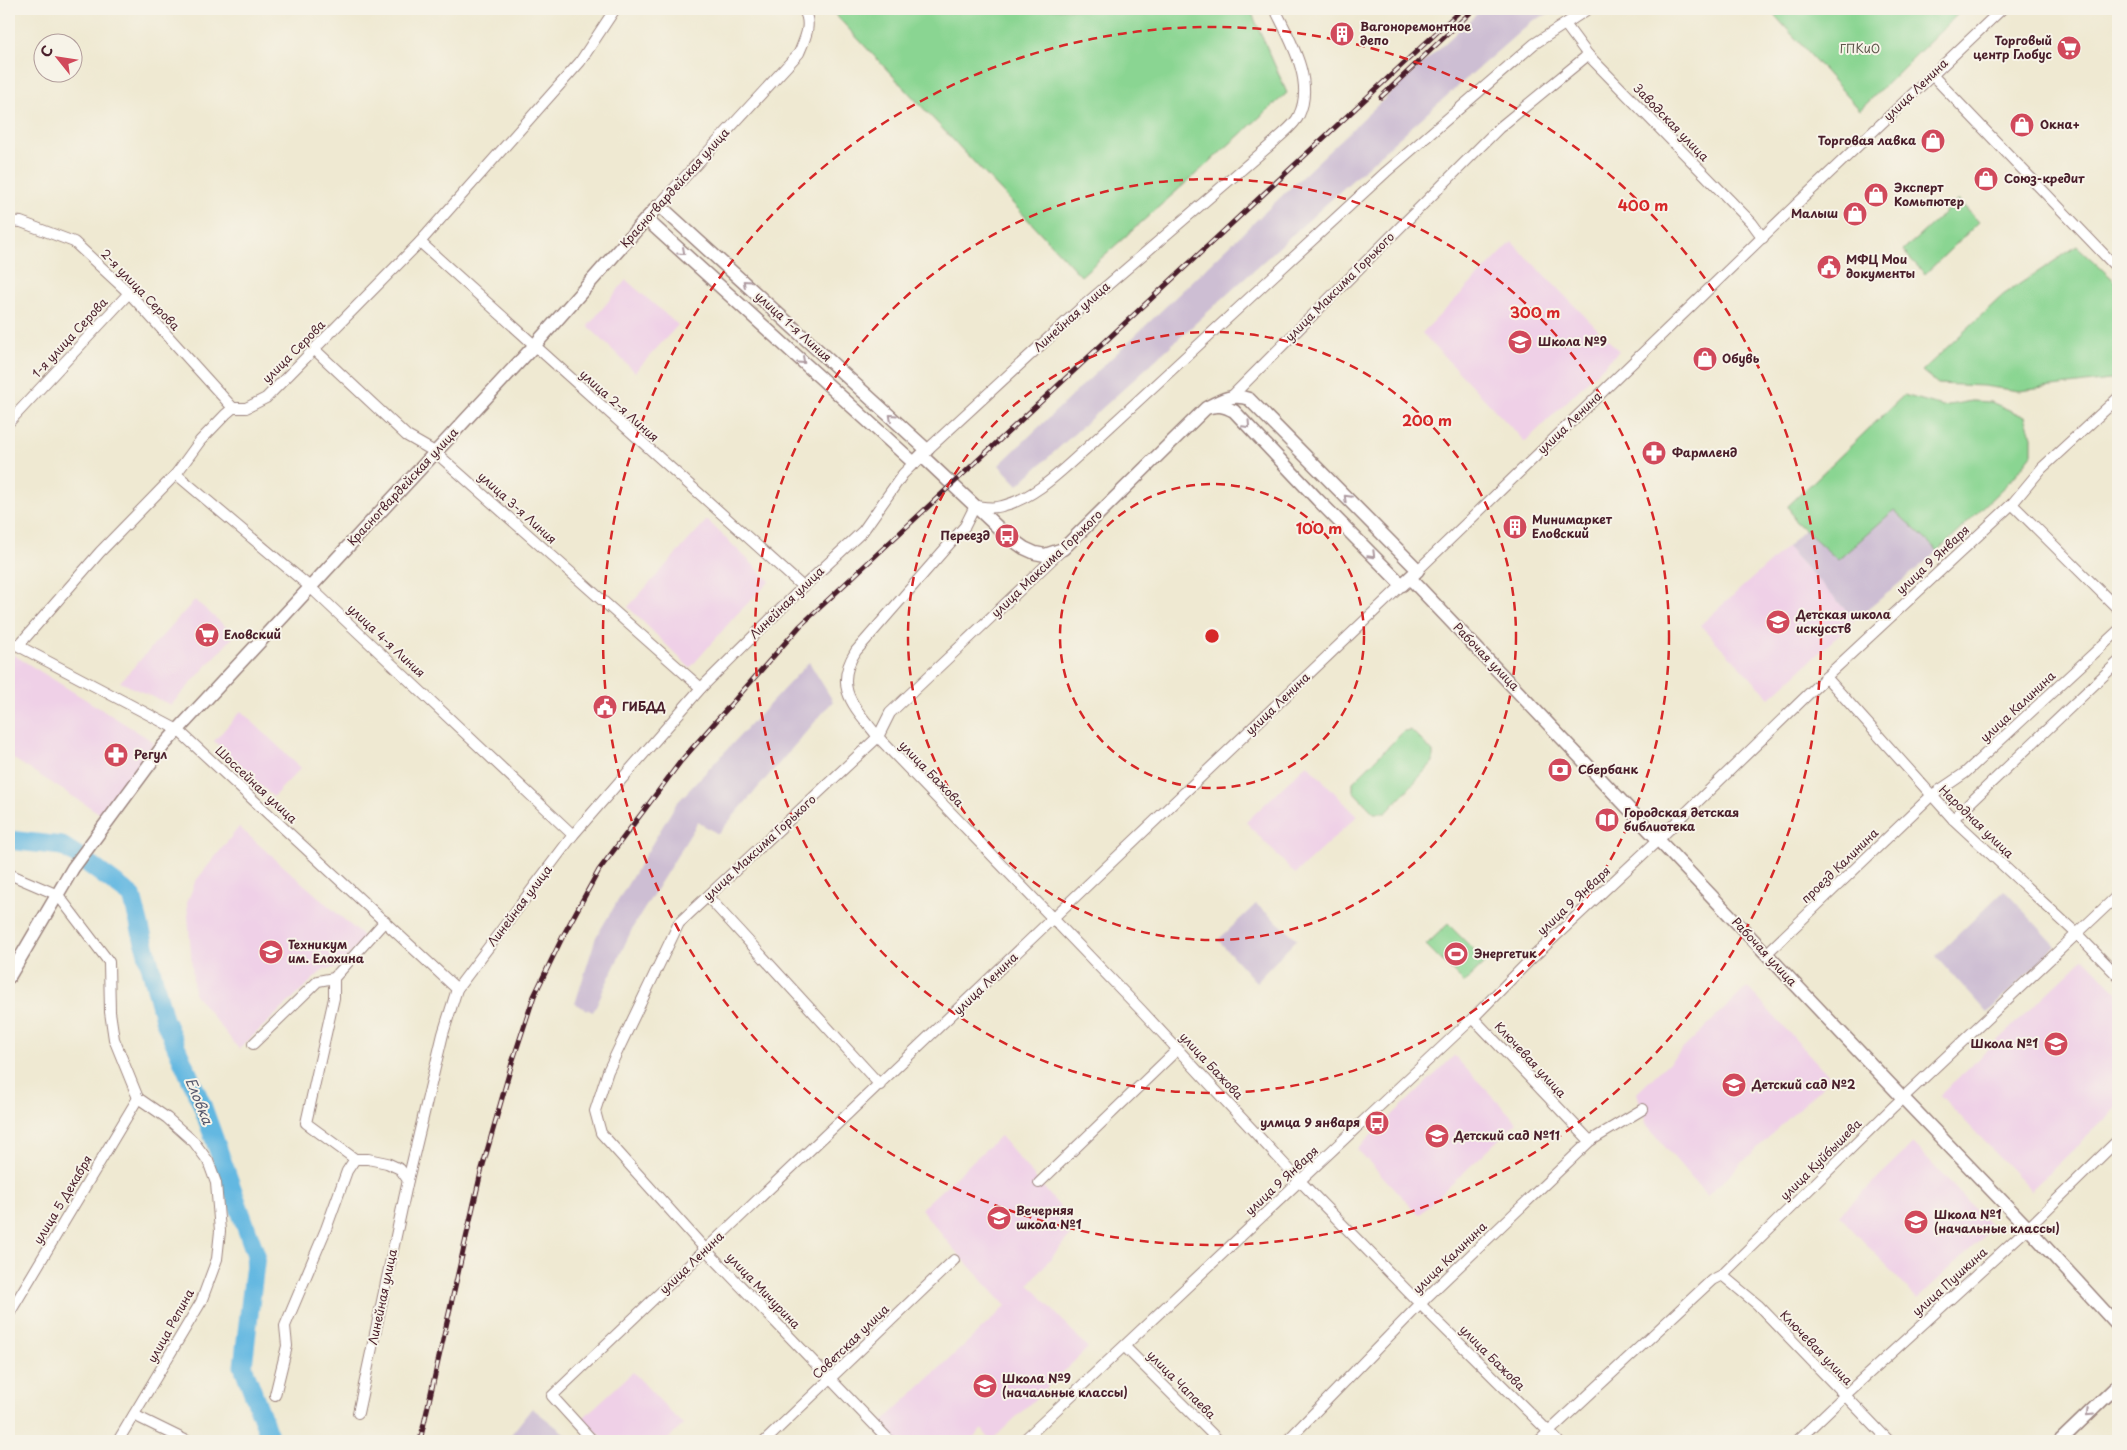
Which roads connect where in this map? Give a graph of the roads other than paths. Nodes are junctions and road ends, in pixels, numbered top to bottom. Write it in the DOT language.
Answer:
graph roads {
  1 [pos="615,9"];
  2 [pos="1275,9"];
  3 [pos="1588,9"];
  4 [pos="2002,9"];
  5 [pos="804,10"];
  6 [pos="1565,24"];
  7 [pos="1588,55"];
  8 [pos="1932,75"];
  9 [pos="659,205"];
  10 [pos="646,219"];
  11 [pos="9,221"];
  12 [pos="1763,238"];
  13 [pos="420,242"];
  14 [pos="2118,269"];
  15 [pos="129,293"];
  16 [pos="534,346"];
  17 [pos="314,349"];
  18 [pos="1232,396"];
  19 [pos="2118,398"];
  20 [pos="233,408"];
  21 [pos="1206,408"];
  22 [pos="9,422"];
  23 [pos="435,452"];
  24 [pos="921,456"];
  25 [pos="176,474"];
  26 [pos="2012,504"];
  27 [pos="975,506"];
  28 [pos="1063,549"];
  29 [pos="1410,578"];
  30 [pos="310,587"];
  31 [pos="803,587"];
  32 [pos="2118,609"];
  33 [pos="2118,631"];
  34 [pos="9,641"];
  35 [pos="19,645"];
  36 [pos="2118,662"];
  37 [pos="1826,677"];
  38 [pos="701,688"];
  39 [pos="178,730"];
  40 [pos="878,737"];
  41 [pos="1931,796"];
  42 [pos="1953,819"];
  43 [pos="573,835"];
  44 [pos="1658,840"];
  45 [pos="9,874"];
  46 [pos="58,895"];
  47 [pos="2118,895"];
  48 [pos="708,897"];
  49 [pos="1053,918"];
  50 [pos="385,921"];
  51 [pos="2077,934"];
  52 [pos="1766,954"];
  53 [pos="2118,976"];
  54 [pos="9,977"];
  55 [pos="334,978"];
  56 [pos="457,989"];
  57 [pos="1473,1018"];
  58 [pos="253,1044"];
  59 [pos="1178,1049"];
  60 [pos="880,1085"];
  61 [pos="138,1098"];
  62 [pos="1903,1098"];
  63 [pos="1643,1108"];
  64 [pos="601,1133"];
  65 [pos="2118,1140"];
  66 [pos="1590,1141"];
  67 [pos="356,1159"];
  68 [pos="408,1180"];
  69 [pos="1300,1182"];
  70 [pos="1039,1183"];
  71 [pos="2028,1228"];
  72 [pos="706,1250"];
  73 [pos="954,1260"];
  74 [pos="1722,1275"];
  75 [pos="1421,1305"];
  76 [pos="9,1314"];
  77 [pos="2118,1326"];
  78 [pos="1125,1347"];
  79 [pos="830,1380"];
  80 [pos="2118,1386"];
  81 [pos="275,1395"];
  82 [pos="1844,1396"];
  83 [pos="358,1414"];
  84 [pos="134,1415"];
  85 [pos="1549,1432"];
  86 [pos="118,1441"];
  87 [pos="187,1441"];
  88 [pos="593,1441"];
  89 [pos="765,1441"];
  90 [pos="890,1441"];
  91 [pos="1023,1441"];
  92 [pos="1219,1441"];
  93 [pos="1287,1441"];
  94 [pos="1539,1441"];
  95 [pos="1558,1441"];
  96 [pos="1797,1441"];
  97 [pos="1889,1441"];
  98 [pos="2060,1441"];
  1 -- 13 [label="street, улица Серова"];
  2 -- 24 [label="street, Линейная улица"];
  3 -- 6 [label="street"];
  4 -- 8 [label="street, улица Ленина"];
  5 -- 9 [label="street, Красногвардейская улица"];
  6 -- 7 [label="street, Заводская улица"];
  6 -- 27 [label="street"];
  7 -- 12 [label="street, Заводская улица"];
  7 -- 18 [label="street, улица Максима Горького"];
  8 -- 12 [label="street, улица Ленина"];
  8 -- 14 [label="street"];
  9 -- 10 [label="main road, Красногвардейская улица"];
  24 -- 9 [label="main road, улица 1-я Линия, one-way"];
  10 -- 16 [label="main road, Красногвардейская улица"];
  10 -- 24 [label="main road, улица 1-я Линия, one-way"];
  11 -- 15 [label="street, 2-я улица Серова"];
  12 -- 29 [label="street, улица Ленина"];
  13 -- 16 [label="street, улица 2-я Линия"];
  13 -- 17 [label="street, улица Серова"];
  15 -- 20 [label="street, 2-я улица Серова"];
  15 -- 22 [label="street, 1-я улица Серова"];
  16 -- 23 [label="main road, Красногвардейская улица"];
  16 -- 31 [label="street, улица 2-я Линия"];
  17 -- 20 [label="street, улица Серова"];
  17 -- 23 [label="street, улица 3-я Линия"];
  18 -- 21 [label="main road, улица Максима Горького"];
  29 -- 18 [label="main road, Рабочая улица, one-way"];
  19 -- 26 [label="street, улица 9 Января"];
  20 -- 25 [label="street"];
  21 -- 28 [label="main road, улица Максима Горького"];
  21 -- 29 [label="main road, Рабочая улица, one-way"];
  23 -- 30 [label="main road, Красногвардейская улица"];
  23 -- 38 [label="street, улица 3-я Линия"];
  24 -- 27 [label="main road, улица 1-я Линия"];
  24 -- 31 [label="street, Линейная улица"];
  25 -- 30 [label="street, улица 4-я Линия"];
  25 -- 35 [label="street"];
  26 -- 32 [label="street"];
  26 -- 37 [label="street, улица 9 Января"];
  27 -- 28 [label="main road, улица 1-я Линия"];
  27 -- 40 [label="street, улица Бажова"];
  28 -- 40 [label="street, улица Максима Горького"];
  29 -- 44 [label="main road, Рабочая улица"];
  29 -- 49 [label="street, улица Ленина"];
  30 -- 39 [label="main road, Красногвардейская улица"];
  30 -- 43 [label="street, улица 4-я Линия"];
  31 -- 38 [label="street, Линейная улица"];
  33 -- 41 [label="street, улица Калинина"];
  34 -- 35 [label="street, Шоссейная улица"];
  35 -- 39 [label="street, Шоссейная улица"];
  36 -- 42 [label="street"];
  37 -- 41 [label="street, Народная улица"];
  37 -- 44 [label="street, улица 9 Января"];
  38 -- 43 [label="street, Линейная улица"];
  39 -- 46 [label="main road, Красногвардейская улица"];
  39 -- 50 [label="street, Шоссейная улица"];
  40 -- 48 [label="street, улица Максима Горького"];
  40 -- 49 [label="street, улица Бажова"];
  41 -- 42 [label="street, Народная улица"];
  41 -- 52 [label="street, проезд Калинина"];
  42 -- 51 [label="street, Народная улица"];
  43 -- 56 [label="street, Линейная улица"];
  44 -- 52 [label="main road, Рабочая улица"];
  44 -- 57 [label="street, улица 9 Января"];
  45 -- 46 [label="street"];
  46 -- 54 [label="main road, Красногвардейская улица"];
  46 -- 61 [label="street"];
  47 -- 51 [label="street, улица Куйбышева"];
  48 -- 60 [label="street"];
  48 -- 64 [label="street, улица Максима Горького"];
  49 -- 59 [label="street, улица Бажова"];
  49 -- 60 [label="street, улица Ленина"];
  50 -- 55 [label="street"];
  50 -- 56 [label="street, Шоссейная улица"];
  51 -- 53 [label="street, Народная улица"];
  51 -- 62 [label="street, улица Куйбышева"];
  52 -- 62 [label="main road, Рабочая улица"];
  55 -- 58 [label="street"];
  55 -- 67 [label="street"];
  56 -- 68 [label="street, Линейная улица"];
  57 -- 66 [label="street, Ключевая улица"];
  57 -- 69 [label="street, улица 9 Января"];
  59 -- 69 [label="street, улица Бажова"];
  59 -- 70 [label="street"];
  60 -- 72 [label="street, улица Ленина"];
  61 -- 76 [label="street, улица 5 Декабря"];
  61 -- 84 [label="street, улица Репина"];
  62 -- 71 [label="main road, Рабочая улица"];
  62 -- 74 [label="street, улица Куйбышева"];
  63 -- 66 [label="street, улица Калинина"];
  64 -- 72 [label="street, улица Мичурина"];
  65 -- 71 [label="street, улица Пушкина"];
  66 -- 75 [label="street, улица Калинина"];
  67 -- 68 [label="street"];
  67 -- 81 [label="street"];
  68 -- 83 [label="street, Линейная улица"];
  69 -- 75 [label="street, улица Бажова"];
  69 -- 78 [label="street, улица 9 Января"];
  71 -- 77 [label="main road, Рабочая улица"];
  71 -- 82 [label="street, улица Пушкина"];
  72 -- 79 [label="street, улица Мичурина"];
  72 -- 88 [label="street, улица Ленина"];
  73 -- 79 [label="street, Советская улица"];
  74 -- 82 [label="street, Ключевая улица"];
  74 -- 85 [label="street, улица Куйбышева"];
  75 -- 85 [label="street, улица Бажова"];
  75 -- 93 [label="street, улица Калинина"];
  78 -- 91 [label="street, улица 9 Января"];
  78 -- 92 [label="street, улица Чапаева"];
  79 -- 89 [label="street, Советская улица"];
  79 -- 90 [label="street, улица Мичурина"];
  80 -- 98 [label="main road, one-way"];
  82 -- 96 [label="street, улица Пушкина"];
  82 -- 97 [label="street, Ключевая улица"];
  84 -- 86 [label="street, улица Репина"];
  84 -- 87 [label="street"];
  85 -- 94 [label="street, улица Куйбышева"];
  85 -- 95 [label="street, улица Бажова"];
}
